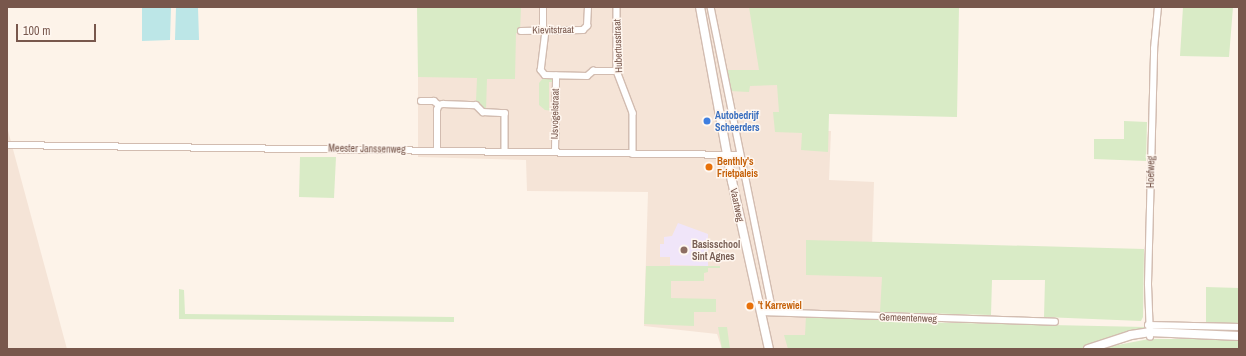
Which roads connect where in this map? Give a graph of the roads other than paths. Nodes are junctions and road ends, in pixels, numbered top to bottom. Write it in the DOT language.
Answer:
graph roads {
  1 [pos="543,7"];
  2 [pos="588,7"];
  3 [pos="616,7"];
  4 [pos="700,7"];
  5 [pos="711,7"];
  6 [pos="1158,7"];
  7 [pos="521,31"];
  8 [pos="544,31"];
  9 [pos="617,71"];
  10 [pos="556,76"];
  11 [pos="421,101"];
  12 [pos="439,105"];
  13 [pos="7,144"];
  14 [pos="437,150"];
  15 [pos="505,151"];
  16 [pos="555,152"];
  17 [pos="633,154"];
  18 [pos="739,155"];
  19 [pos="727,156"];
  20 [pos="761,312"];
  21 [pos="773,312"];
  22 [pos="1055,322"];
  23 [pos="1239,327"];
  24 [pos="1149,331"];
  25 [pos="1239,336"];
  26 [pos="769,349"];
  27 [pos="1088,349"];
  1 -- 8 [label="street"];
  2 -- 8 [label="street, Kievitstraat"];
  3 -- 9 [label="street, Hubertusstraat"];
  4 -- 19 [label="street, Vaartweg"];
  5 -- 18 [label="street, Vaartweg"];
  6 -- 24 [label="street, Hoefweg"];
  7 -- 8 [label="street, Kievitstraat"];
  8 -- 10 [label="street"];
  9 -- 10 [label="street"];
  9 -- 17 [label="street, Hubertusstraat"];
  10 -- 16 [label="street, IJsvogelstraat"];
  11 -- 12 [label="street"];
  12 -- 14 [label="street"];
  12 -- 15 [label="street"];
  13 -- 14 [label="street, Meester Janssenweg"];
  14 -- 15 [label="street, Meester Janssenweg"];
  15 -- 16 [label="street, Meester Janssenweg"];
  16 -- 17 [label="street, Meester Janssenweg"];
  17 -- 19 [label="street, Meester Janssenweg"];
  18 -- 19 [label="street"];
  18 -- 21 [label="street, Vaartweg"];
  19 -- 20 [label="street, Vaartweg"];
  20 -- 21 [label="street, Gemeentenweg"];
  20 -- 26 [label="street, Vaartweg"];
  21 -- 22 [label="street, Gemeentenweg"];
  23 -- 24 [label="street"];
  24 -- 25 [label="street"];
  24 -- 27 [label="street"];
}
